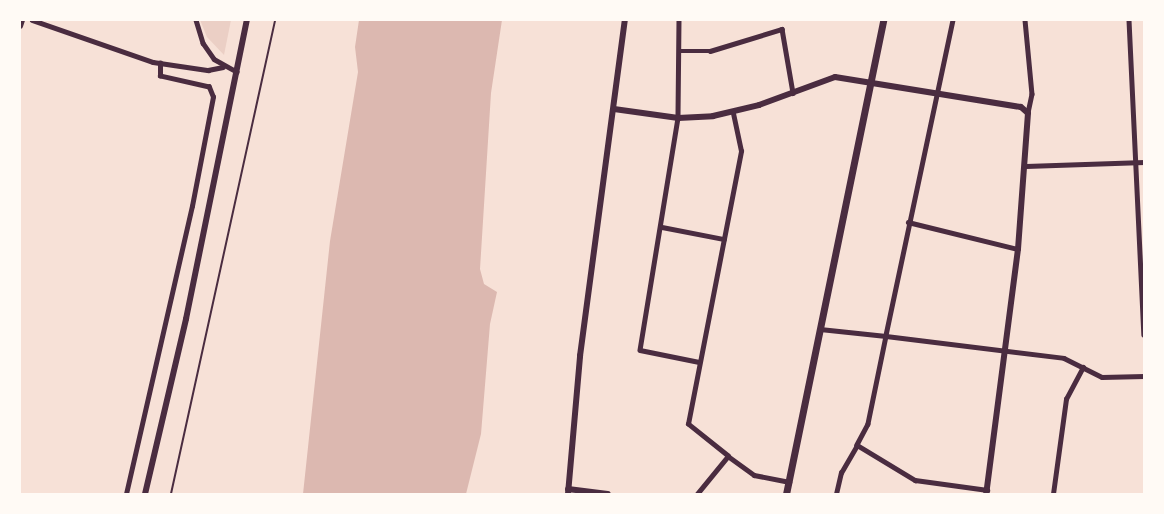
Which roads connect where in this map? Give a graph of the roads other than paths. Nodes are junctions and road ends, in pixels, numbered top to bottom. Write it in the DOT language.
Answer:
graph roads {
  1 [pos="22,20"];
  2 [pos="32,20"];
  3 [pos="196,20"];
  4 [pos="247,20"];
  5 [pos="625,20"];
  6 [pos="680,20"];
  7 [pos="883,20"];
  8 [pos="953,20"];
  9 [pos="1025,20"];
  10 [pos="1129,20"];
  11 [pos="20,26"];
  12 [pos="679,51"];
  13 [pos="160,63"];
  14 [pos="223,67"];
  15 [pos="237,72"];
  16 [pos="871,83"];
  17 [pos="936,93"];
  18 [pos="793,94"];
  19 [pos="614,109"];
  20 [pos="733,113"];
  21 [pos="1028,113"];
  22 [pos="678,118"];
  23 [pos="1136,162"];
  24 [pos="1144,162"];
  25 [pos="1026,166"];
  26 [pos="908,222"];
  27 [pos="662,228"];
  28 [pos="724,239"];
  29 [pos="1018,249"];
  30 [pos="820,328"];
  31 [pos="1144,335"];
  32 [pos="886,336"];
  33 [pos="1004,351"];
  34 [pos="699,362"];
  35 [pos="1083,368"];
  36 [pos="1144,376"];
  37 [pos="857,445"];
  38 [pos="728,456"];
  39 [pos="789,482"];
  40 [pos="568,492"];
  41 [pos="986,492"];
  42 [pos="126,495"];
  43 [pos="145,495"];
  44 [pos="608,495"];
  45 [pos="697,495"];
  46 [pos="786,495"];
  47 [pos="836,495"];
  48 [pos="1053,495"];
  1 -- 11 [label="street"];
  2 -- 13 [label="street"];
  3 -- 14 [label="street"];
  4 -- 15 [label="street"];
  5 -- 19 [label="street"];
  6 -- 12 [label="street"];
  7 -- 16 [label="main road"];
  8 -- 17 [label="street"];
  9 -- 21 [label="street"];
  10 -- 23 [label="street"];
  12 -- 18 [label="street"];
  12 -- 22 [label="street"];
  13 -- 14 [label="street"];
  13 -- 42 [label="street"];
  14 -- 15 [label="street"];
  15 -- 43 [label="street"];
  16 -- 17 [label="street"];
  16 -- 18 [label="street"];
  16 -- 30 [label="main road"];
  17 -- 21 [label="street"];
  17 -- 26 [label="street"];
  18 -- 20 [label="street"];
  19 -- 22 [label="street"];
  19 -- 40 [label="street"];
  20 -- 22 [label="street"];
  20 -- 28 [label="street"];
  21 -- 25 [label="street"];
  22 -- 27 [label="street"];
  23 -- 24 [label="street"];
  23 -- 25 [label="street"];
  23 -- 31 [label="street"];
  25 -- 29 [label="street"];
  26 -- 29 [label="street"];
  26 -- 32 [label="street"];
  27 -- 28 [label="street"];
  27 -- 34 [label="street"];
  28 -- 34 [label="street"];
  29 -- 33 [label="street"];
  30 -- 32 [label="street"];
  30 -- 39 [label="main road"];
  32 -- 33 [label="street"];
  32 -- 37 [label="street"];
  33 -- 35 [label="street"];
  33 -- 41 [label="street"];
  34 -- 38 [label="street"];
  35 -- 36 [label="street"];
  35 -- 48 [label="street"];
  37 -- 41 [label="street"];
  37 -- 47 [label="street"];
  38 -- 39 [label="street"];
  38 -- 45 [label="street"];
  39 -- 46 [label="main road"];
  40 -- 44 [label="street"];
}
